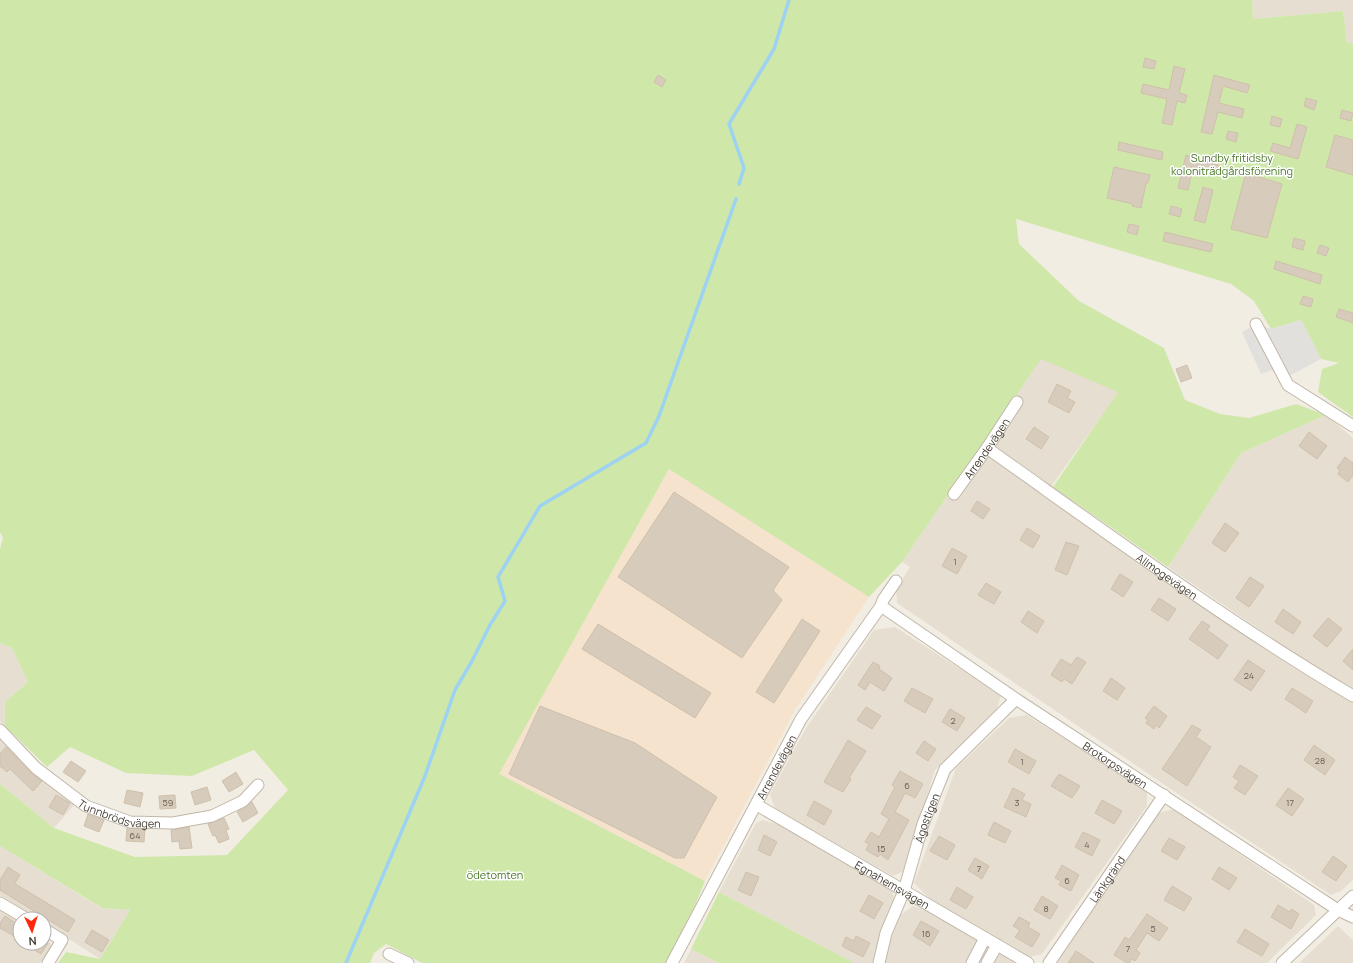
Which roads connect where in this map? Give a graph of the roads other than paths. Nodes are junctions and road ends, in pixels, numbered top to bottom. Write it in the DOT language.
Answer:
graph roads {
  1 [pos="1256,324"];
  2 [pos="1017,402"];
  3 [pos="1353,426"];
  4 [pos="987,448"];
  5 [pos="954,494"];
  6 [pos="896,580"];
  7 [pos="882,606"];
  8 [pos="1353,696"];
  9 [pos="1016,699"];
  10 [pos="0,730"];
  11 [pos="258,785"];
  12 [pos="1164,795"];
  13 [pos="757,805"];
  14 [pos="904,891"];
  15 [pos="1353,896"];
  16 [pos="0,902"];
  17 [pos="1338,910"];
  18 [pos="14,911"];
  19 [pos="1353,917"];
  20 [pos="52,934"];
  21 [pos="985,938"];
  22 [pos="997,945"];
  23 [pos="388,954"];
  24 [pos="48,963"];
  25 [pos="408,963"];
  26 [pos="672,963"];
  27 [pos="878,963"];
  28 [pos="972,963"];
  29 [pos="987,963"];
  30 [pos="1028,963"];
  31 [pos="1049,963"];
  32 [pos="1282,963"];
  1 -- 3 [label="street"];
  2 -- 4 [label="street, Arrendevägen"];
  4 -- 5 [label="street, Arrendevägen"];
  4 -- 8 [label="street, Allmogevägen"];
  6 -- 7 [label="street, Arrendevägen"];
  7 -- 9 [label="street, Brotorpsvägen"];
  7 -- 13 [label="street, Arrendevägen"];
  9 -- 12 [label="street, Brotorpsvägen"];
  9 -- 14 [label="street, Ägostigen"];
  10 -- 11 [label="street, Tunnbrödsvägen"];
  12 -- 17 [label="street, Brotorpsvägen"];
  12 -- 31 [label="street, Länkgränd"];
  13 -- 14 [label="street, Egnahemsvägen"];
  13 -- 26 [label="street, Arrendevägen"];
  14 -- 21 [label="street, Egnahemsvägen"];
  14 -- 27 [label="street, Ägostigen"];
  15 -- 17 [label="street"];
  16 -- 18 [label="street"];
  17 -- 19 [label="street, Brotorpsvägen"];
  17 -- 32 [label="street"];
  20 -- 24 [label="street"];
  21 -- 22 [label="street, Egnahemsvägen"];
  21 -- 28 [label="street"];
  22 -- 29 [label="street"];
  22 -- 30 [label="street, Egnahemsvägen"];
  23 -- 25 [label="street"];
}
